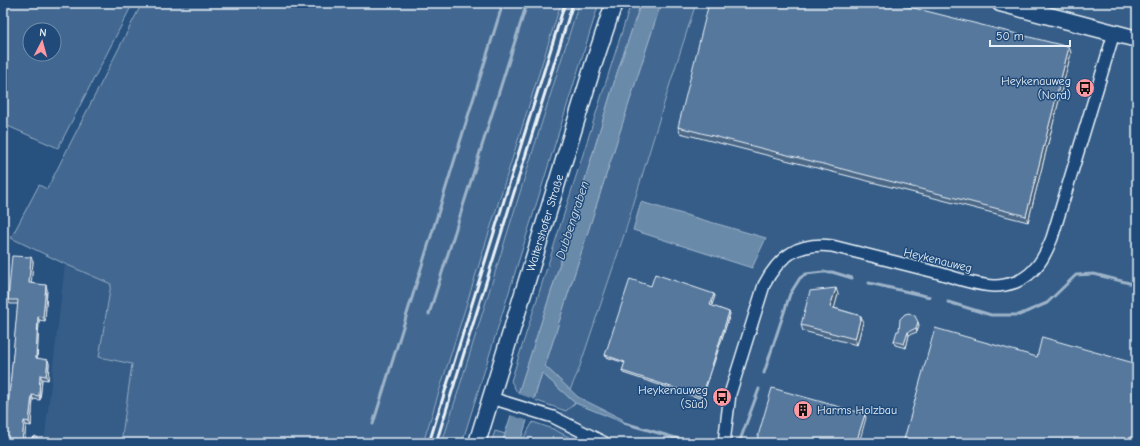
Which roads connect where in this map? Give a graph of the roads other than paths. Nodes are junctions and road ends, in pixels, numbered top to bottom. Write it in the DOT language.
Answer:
graph roads {
  1 [pos="614,3"];
  2 [pos="1000,3"];
  3 [pos="1114,33"];
  4 [pos="1137,39"];
  5 [pos="491,398"];
  6 [pos="477,443"];
  7 [pos="605,443"];
  8 [pos="724,443"];
  1 -- 5 [label="main road, Waltershofer Straße"];
  2 -- 3 [label="main road"];
  3 -- 4 [label="main road"];
  3 -- 8 [label="street, Heykenauweg"];
  5 -- 6 [label="main road, Waltershofer Straße"];
  5 -- 7 [label="street"];
}
